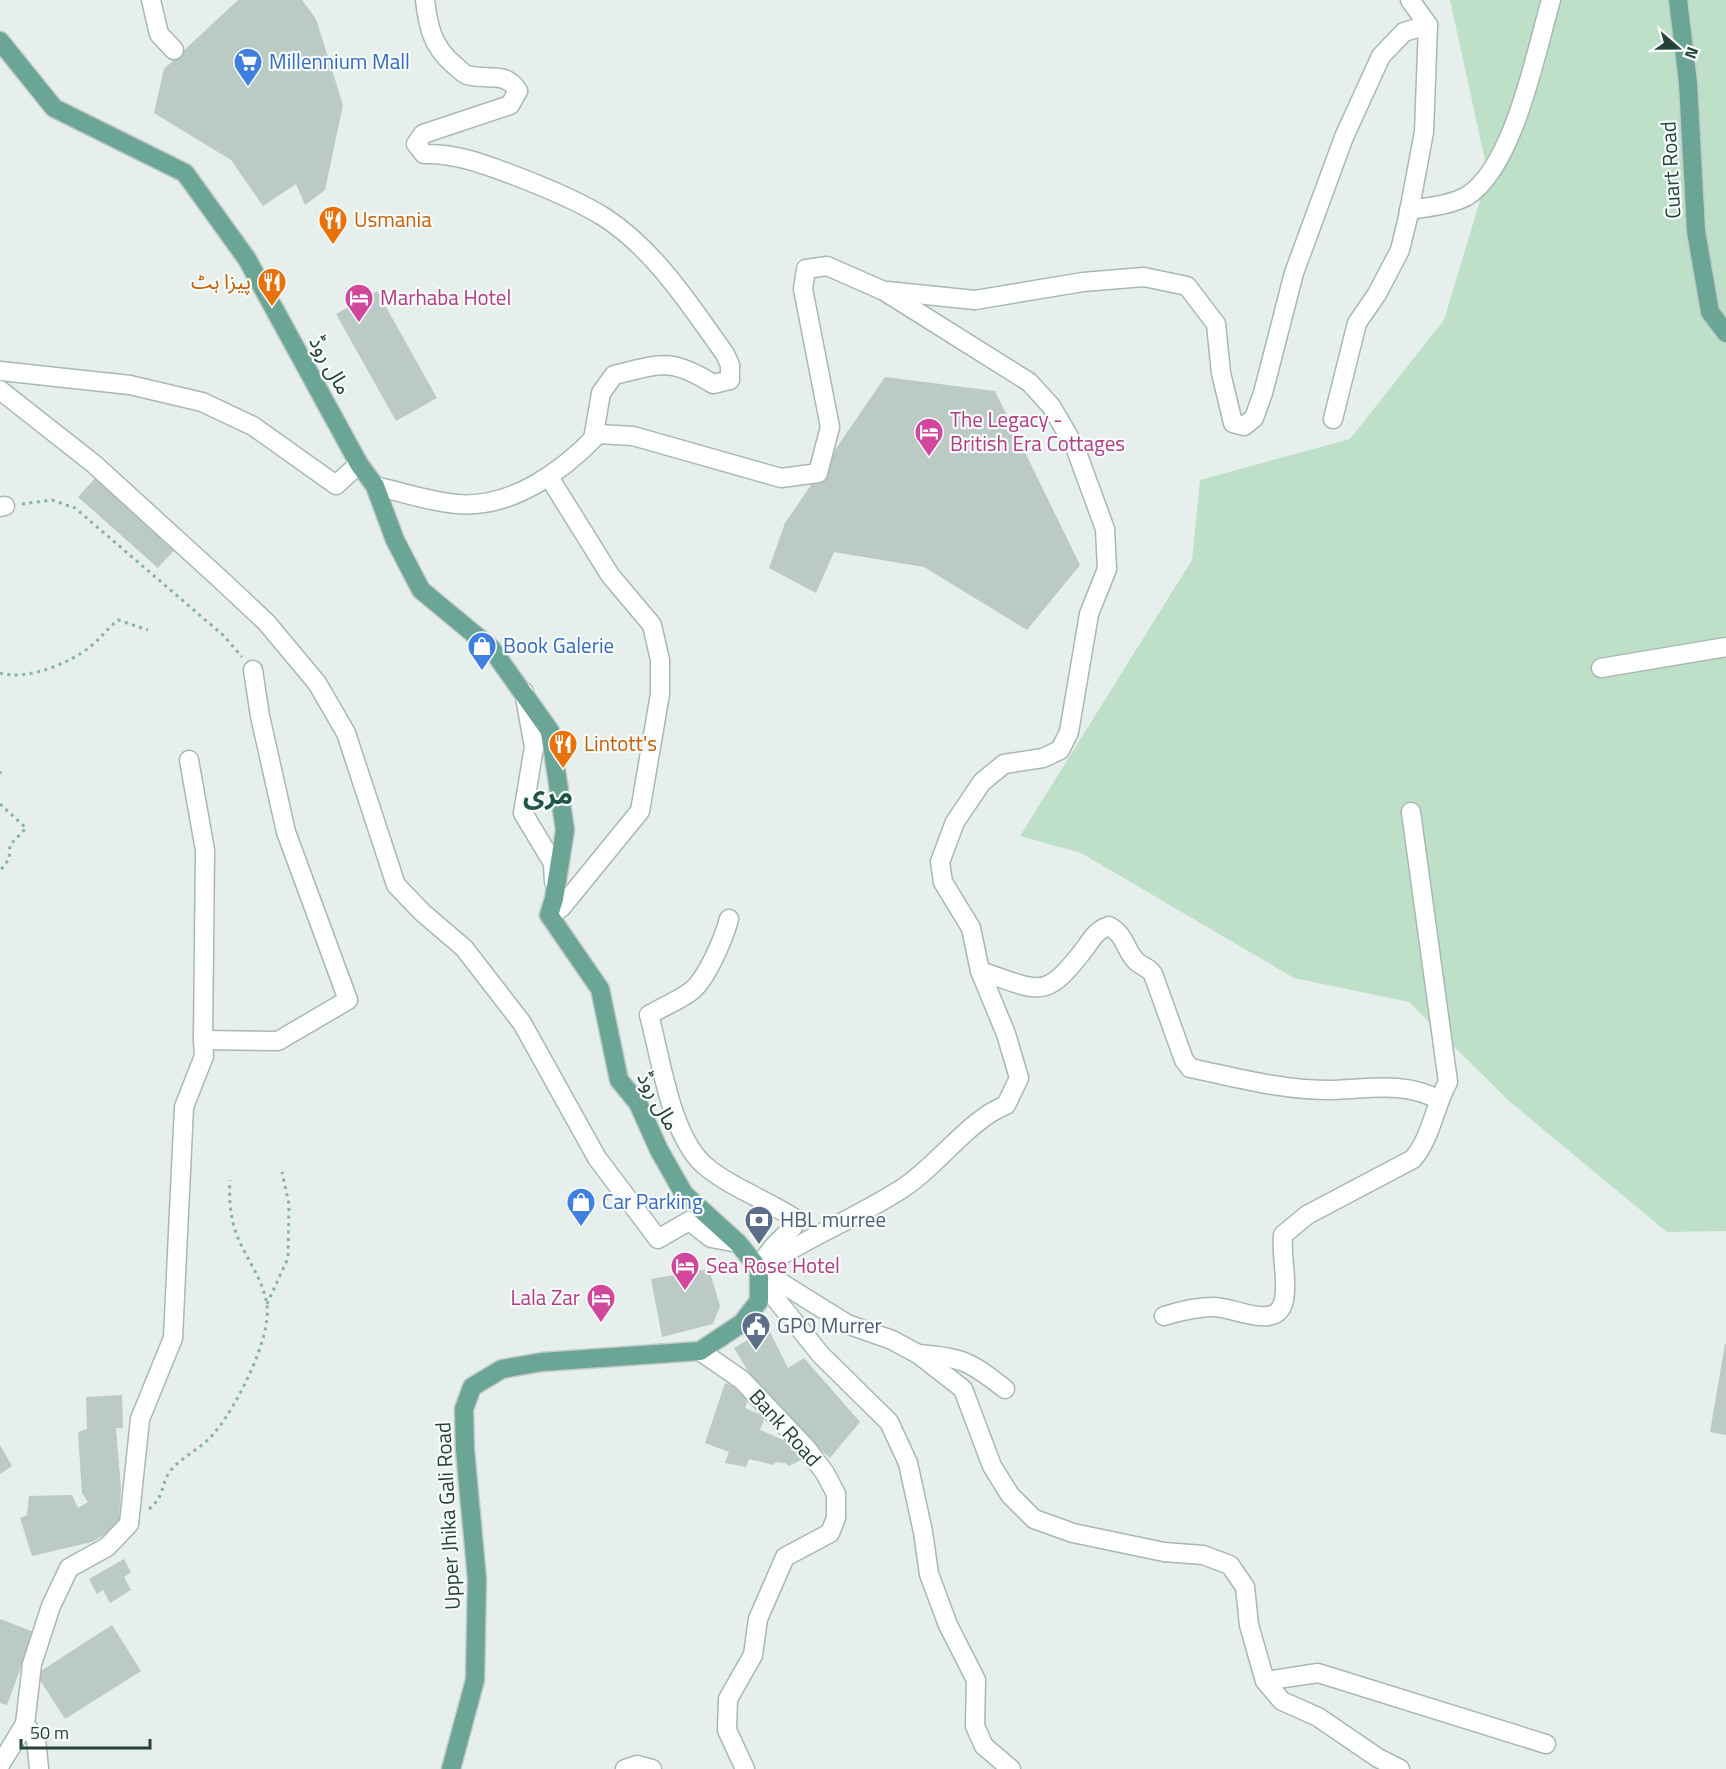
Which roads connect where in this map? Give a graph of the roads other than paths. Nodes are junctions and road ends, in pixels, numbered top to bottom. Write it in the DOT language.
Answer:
graph roads {
  1 [pos="151,0"];
  2 [pos="425,0"];
  3 [pos="1410,0"];
  4 [pos="1551,0"];
  5 [pos="1678,0"];
  6 [pos="1428,25"];
  7 [pos="0,41"];
  8 [pos="174,50"];
  9 [pos="1410,210"];
  10 [pos="884,291"];
  11 [pos="1726,333"];
  12 [pos="2,372"];
  13 [pos="0,390"];
  14 [pos="1333,419"];
  15 [pos="593,439"];
  16 [pos="359,464"];
  17 [pos="549,477"];
  18 [pos="375,486"];
  19 [pos="1726,647"];
  20 [pos="1601,668"];
  21 [pos="253,670"];
  22 [pos="523,690"];
  23 [pos="189,760"];
  24 [pos="1411,812"];
  25 [pos="552,908"];
  26 [pos="729,919"];
  27 [pos="980,971"];
  28 [pos="203,1040"];
  29 [pos="1439,1100"];
  30 [pos="738,1243"];
  31 [pos="759,1269"];
  32 [pos="1164,1316"];
  33 [pos="700,1352"];
  34 [pos="918,1354"];
  35 [pos="1005,1389"];
  36 [pos="1265,1681"];
  37 [pos="25,1724"];
  38 [pos="1546,1744"];
  39 [pos="0,1766"];
  40 [pos="39,1769"];
  41 [pos="452,1769"];
  42 [pos="625,1769"];
  43 [pos="652,1769"];
  44 [pos="745,1769"];
  45 [pos="1011,1769"];
  46 [pos="1400,1769"];
  1 -- 8 [label="street"];
  2 -- 15 [label="street"];
  3 -- 6 [label="street"];
  4 -- 9 [label="street"];
  5 -- 11 [label="main road, Cuart Road"];
  6 -- 9 [label="street"];
  6 -- 10 [label="street"];
  7 -- 16 [label="main road, مال روڈ"];
  9 -- 14 [label="street"];
  10 -- 15 [label="street"];
  10 -- 27 [label="street"];
  12 -- 16 [label="street"];
  13 -- 30 [label="street"];
  15 -- 17 [label="street"];
  16 -- 18 [label="main road, مال روڈ"];
  17 -- 18 [label="street"];
  17 -- 25 [label="street"];
  18 -- 22 [label="main road, مال روڈ"];
  19 -- 20 [label="street"];
  21 -- 28 [label="street"];
  22 -- 25 [label="street, مال روڈ"];
  22 -- 25 [label="main road, مال روڈ"];
  23 -- 28 [label="street"];
  24 -- 29 [label="street"];
  25 -- 30 [label="main road, مال روڈ"];
  26 -- 31 [label="street"];
  27 -- 29 [label="street"];
  27 -- 31 [label="street"];
  28 -- 37 [label="street"];
  29 -- 32 [label="street"];
  30 -- 31 [label="main road, مال روڈ"];
  31 -- 33 [label="main road"];
  31 -- 34 [label="street"];
  31 -- 45 [label="street"];
  33 -- 41 [label="main road, Upper Jhika Gali Road"];
  33 -- 44 [label="street, Bank Road"];
  34 -- 35 [label="street"];
  34 -- 36 [label="street"];
  36 -- 38 [label="street"];
  36 -- 46 [label="street"];
  37 -- 39 [label="street"];
  37 -- 40 [label="street"];
  42 -- 43 [label="street"];
}
